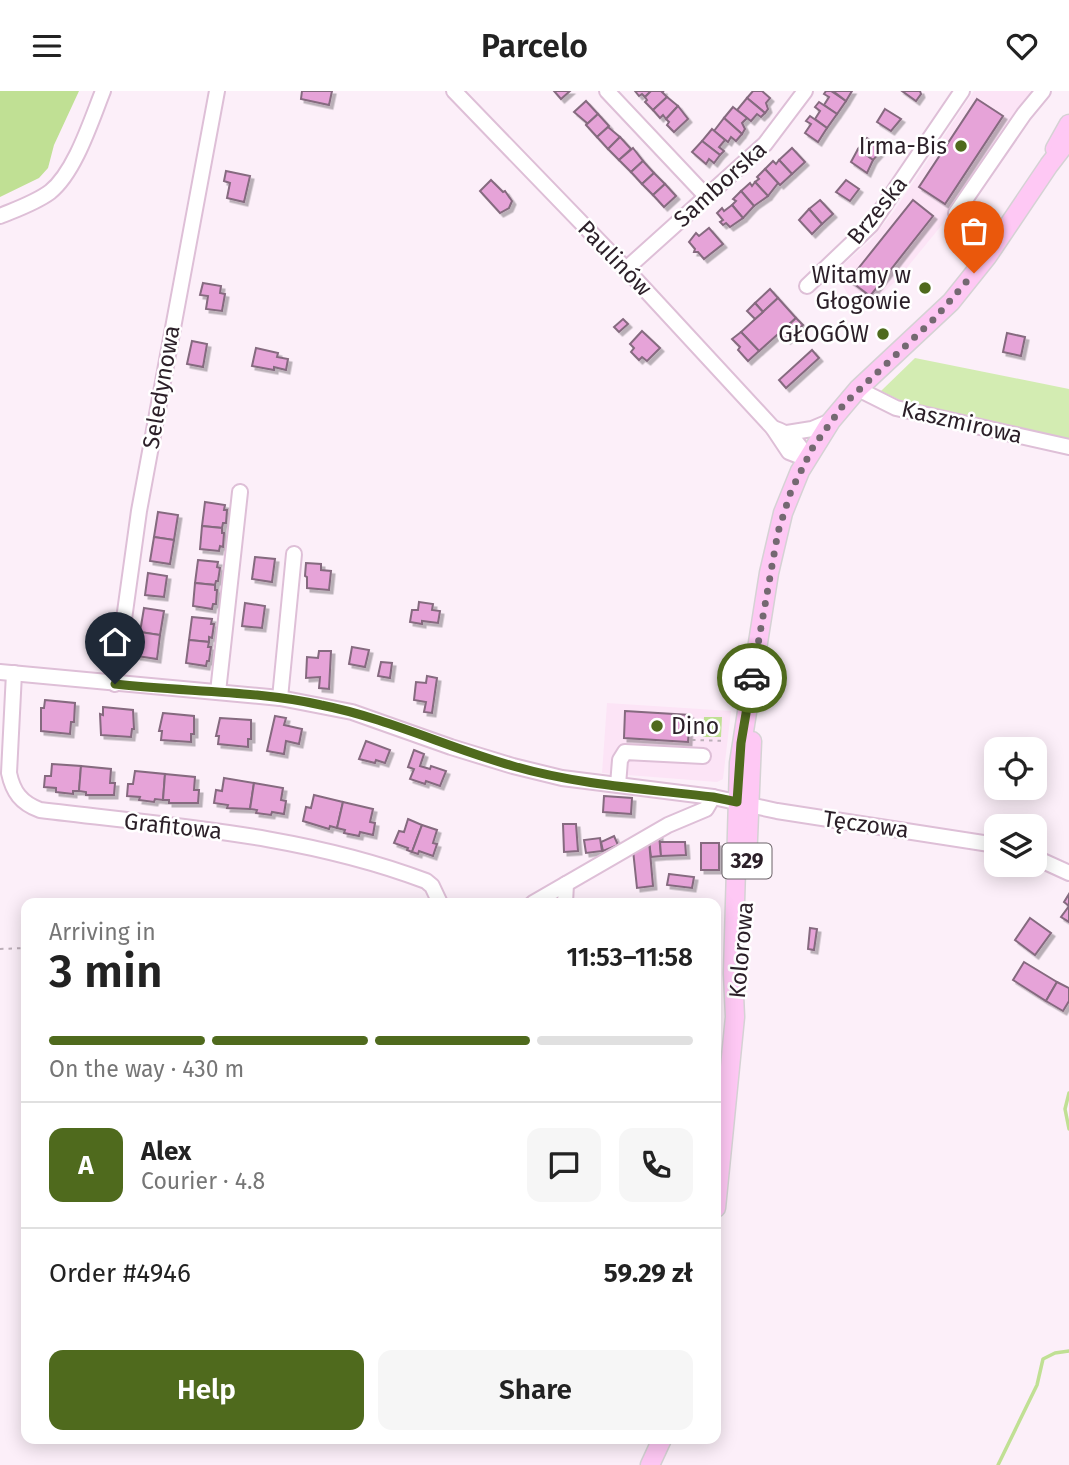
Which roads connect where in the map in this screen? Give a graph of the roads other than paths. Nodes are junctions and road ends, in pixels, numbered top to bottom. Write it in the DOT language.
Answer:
graph roads {
  1 [pos="103,91"];
  2 [pos="217,91"];
  3 [pos="454,91"];
  4 [pos="607,91"];
  5 [pos="805,91"];
  6 [pos="962,91"];
  7 [pos="1044,91"];
  8 [pos="1069,124"];
  9 [pos="1069,139"];
  10 [pos="1049,165"];
  11 [pos="706,196"];
  12 [pos="956,213"];
  13 [pos="0,216"];
  14 [pos="626,269"];
  15 [pos="807,286"];
  16 [pos="858,389"];
  17 [pos="831,421"];
  18 [pos="780,431"];
  19 [pos="1069,447"];
  20 [pos="807,459"];
  21 [pos="240,492"];
  22 [pos="294,554"];
  23 [pos="7,672"];
  24 [pos="115,684"];
  25 [pos="218,692"];
  26 [pos="281,698"];
  27 [pos="703,756"];
  28 [pos="618,785"];
  29 [pos="713,797"];
  30 [pos="743,804"];
  31 [pos="984,843"];
  32 [pos="1047,863"];
  33 [pos="1069,873"];
  34 [pos="566,884"];
  35 [pos="438,898"];
  36 [pos="542,898"];
  37 [pos="565,898"];
  38 [pos="721,1158"];
  39 [pos="660,1444"];
  40 [pos="650,1465"];
  1 -- 13 [label="street"];
  2 -- 24 [label="street, Seledynowa"];
  3 -- 14 [label="street, Paulinów"];
  4 -- 11 [label="street"];
  5 -- 11 [label="street, Samborska"];
  6 -- 15 [label="street, Brzeska"];
  7 -- 12 [label="street"];
  8 -- 10 [label="main road, 329"];
  9 -- 10 [label="main road, 329"];
  10 -- 16 [label="main road, 329"];
  11 -- 14 [label="street, Samborska"];
  14 -- 18 [label="street, Paulinów"];
  16 -- 17 [label="main road, 329"];
  16 -- 19 [label="street, Kaszmirowa"];
  17 -- 18 [label="street"];
  17 -- 20 [label="main road, 329"];
  18 -- 20 [label="street, Paulinów"];
  20 -- 30 [label="main road, Kolorowa / 329"];
  21 -- 25 [label="street"];
  22 -- 26 [label="street"];
  23 -- 24 [label="street, Tęczowa"];
  23 -- 35 [label="street, Grafitowa"];
  24 -- 25 [label="street, Tęczowa"];
  25 -- 26 [label="street, Tęczowa"];
  26 -- 28 [label="street, Tęczowa"];
  27 -- 28 [label="street"];
  28 -- 29 [label="street, Tęczowa"];
  29 -- 30 [label="street, Tęczowa"];
  29 -- 34 [label="street"];
  30 -- 31 [label="street, Tęczowa"];
  30 -- 38 [label="main road, Kolorowa / 329"];
  32 -- 33 [label="street"];
  34 -- 36 [label="street"];
  34 -- 37 [label="street"];
  39 -- 40 [label="main road"];
}
